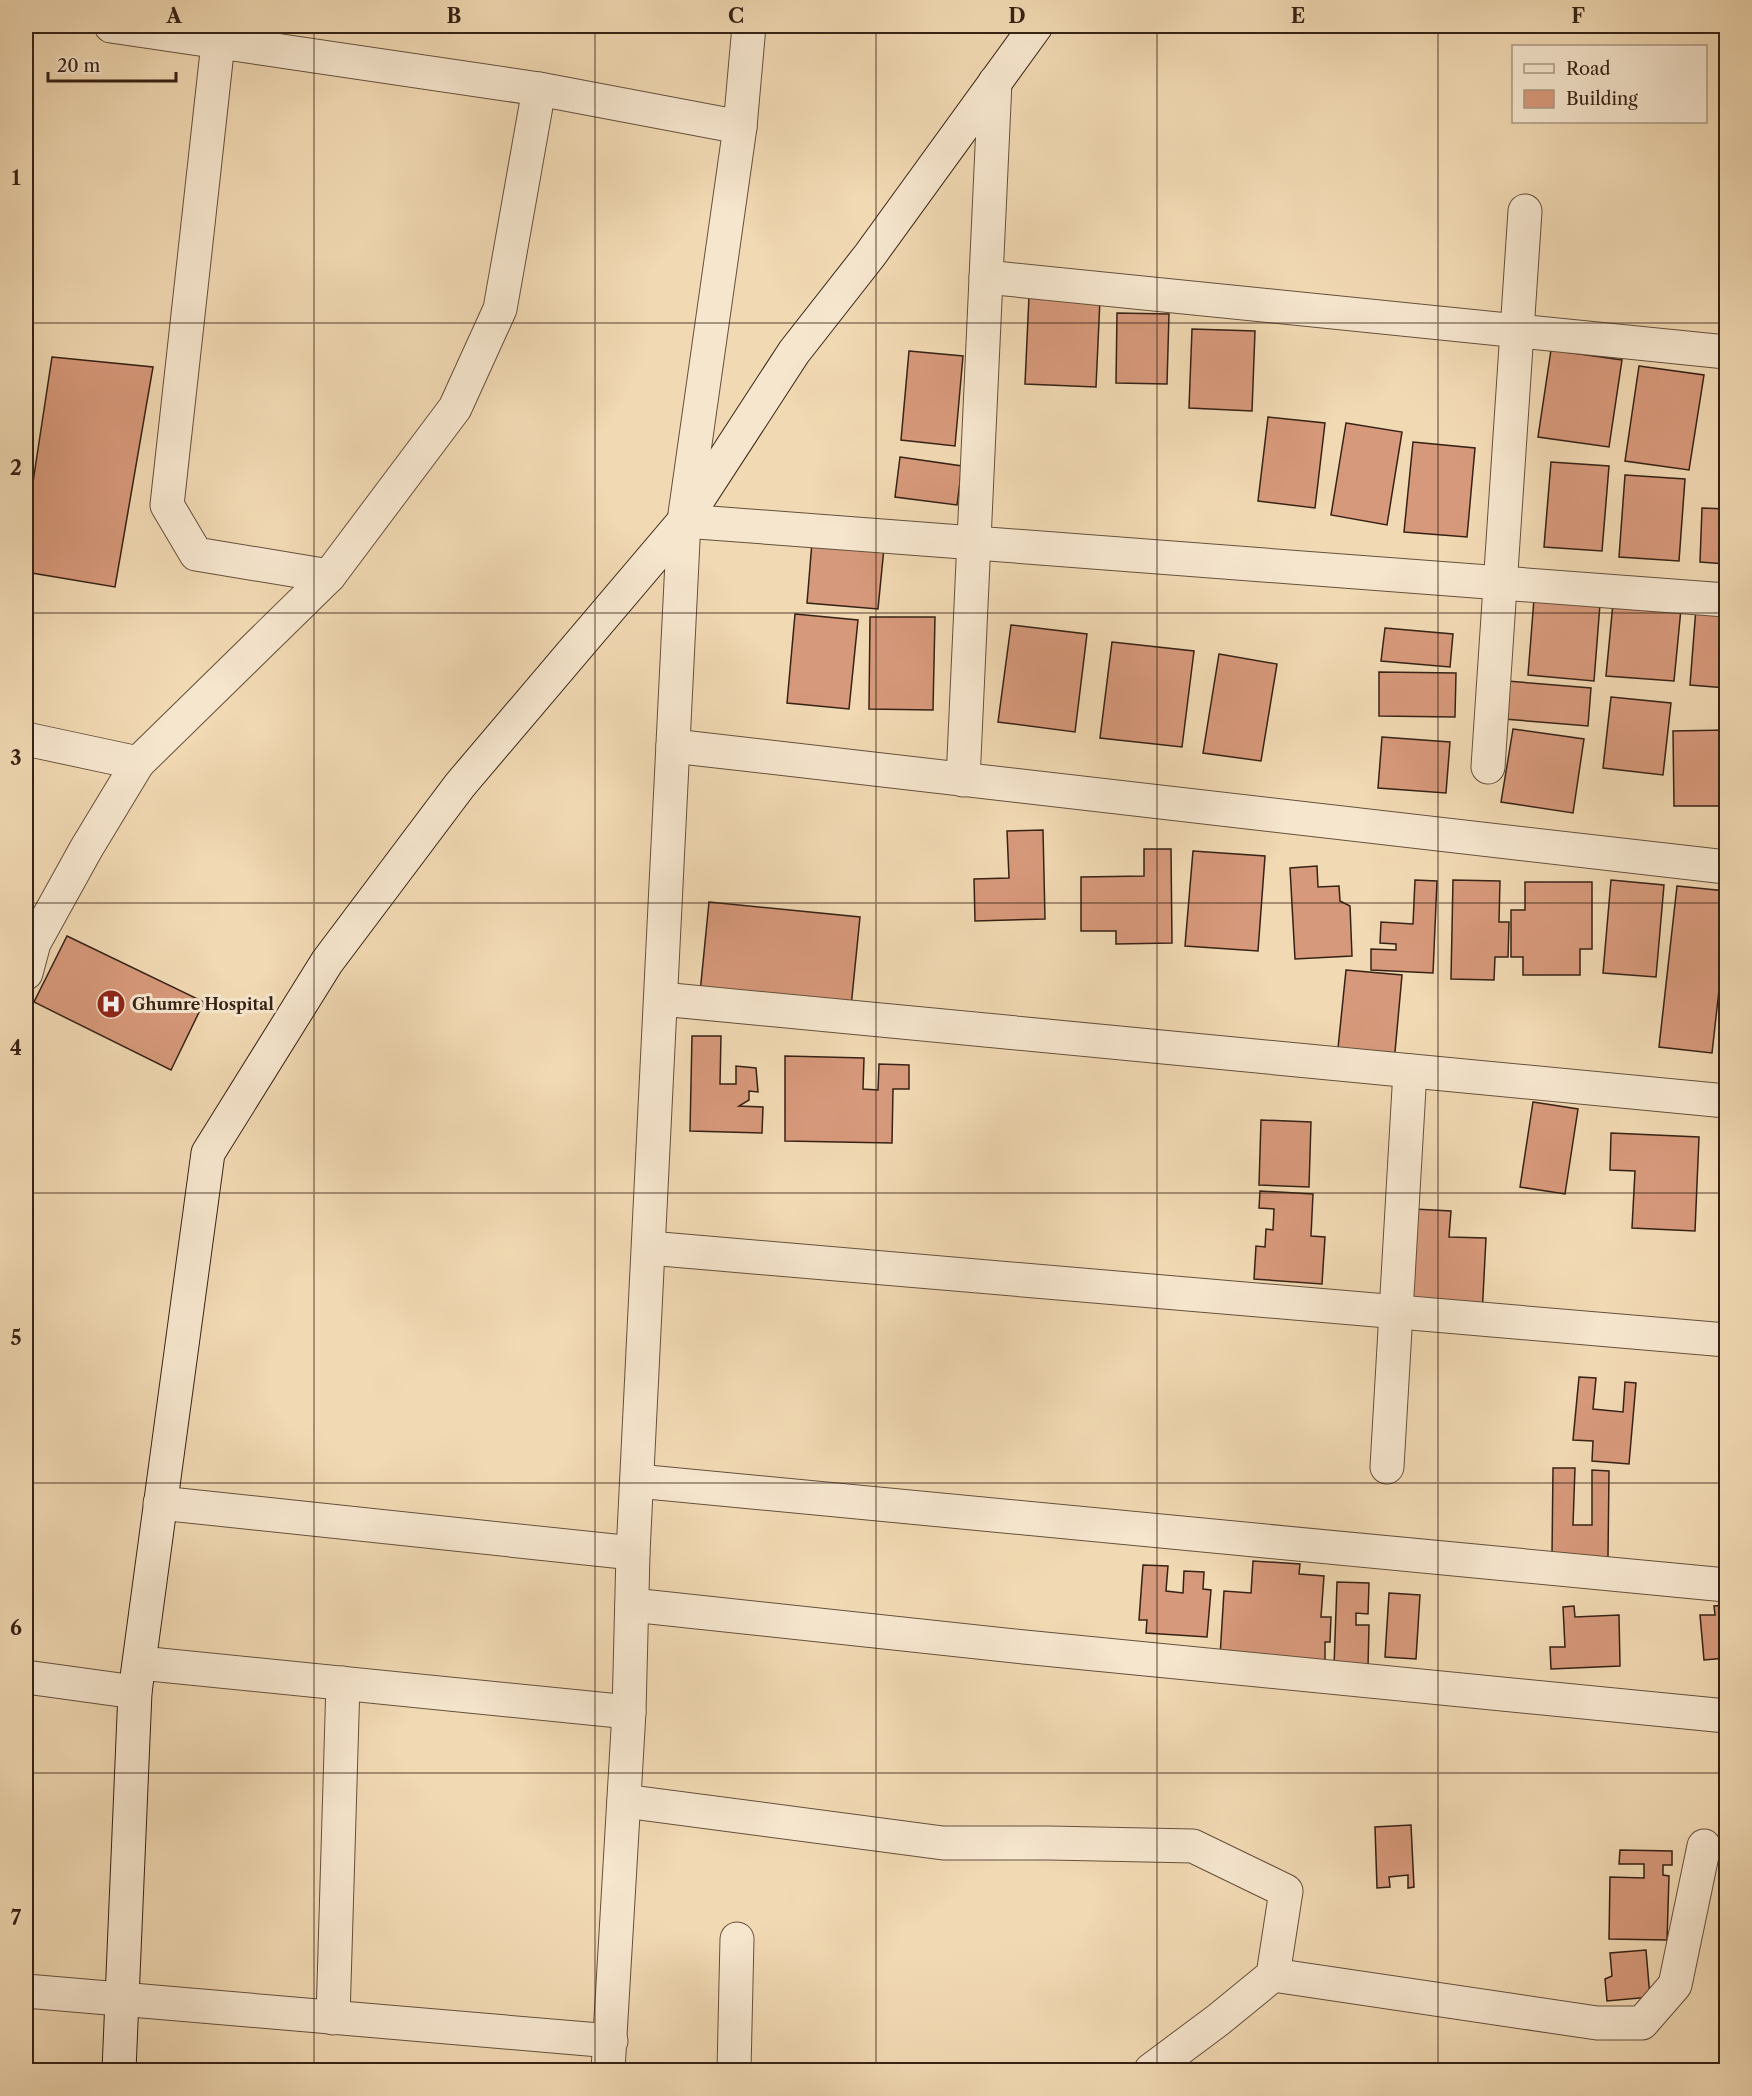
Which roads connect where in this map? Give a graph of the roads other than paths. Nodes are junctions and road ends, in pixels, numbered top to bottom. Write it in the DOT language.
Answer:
graph roads {
  1 [pos="111,26"];
  2 [pos="749,26"];
  3 [pos="1036,26"];
  4 [pos="218,43"];
  5 [pos="995,82"];
  6 [pos="539,89"];
  7 [pos="740,127"];
  8 [pos="1525,211"];
  9 [pos="986,277"];
  10 [pos="1517,330"];
  11 [pos="1726,352"];
  12 [pos="684,521"];
  13 [pos="974,543"];
  14 [pos="329,576"];
  15 [pos="1500,583"];
  16 [pos="1726,600"];
  17 [pos="26,739"];
  18 [pos="673,746"];
  19 [pos="138,763"];
  20 [pos="1488,767"];
  21 [pos="963,780"];
  22 [pos="1726,867"];
  23 [pos="26,973"];
  24 [pos="661,999"];
  25 [pos="1410,1071"];
  26 [pos="1726,1101"];
  27 [pos="648,1248"];
  28 [pos="1396,1312"];
  29 [pos="1726,1340"];
  30 [pos="1387,1467"];
  31 [pos="637,1481"];
  32 [pos="160,1503"];
  33 [pos="633,1553"];
  34 [pos="1726,1585"];
  35 [pos="632,1605"];
  36 [pos="26,1677"];
  37 [pos="137,1677"];
  38 [pos="343,1683"];
  39 [pos="629,1712"];
  40 [pos="1726,1716"];
  41 [pos="624,1801"];
  42 [pos="1704,1846"];
  43 [pos="737,1938"];
  44 [pos="1274,1975"];
  45 [pos="26,1992"];
  46 [pos="123,2000"];
  47 [pos="333,2018"];
  48 [pos="609,2056"];
  49 [pos="119,2070"];
  50 [pos="734,2070"];
  51 [pos="1151,2070"];
  1 -- 4 [label="street"];
  2 -- 7 [label="street"];
  3 -- 5 [label="street"];
  4 -- 6 [label="street"];
  4 -- 14 [label="street"];
  5 -- 9 [label="street"];
  5 -- 12 [label="street"];
  6 -- 7 [label="street"];
  6 -- 14 [label="street"];
  7 -- 12 [label="street"];
  8 -- 10 [label="street"];
  9 -- 10 [label="street"];
  9 -- 13 [label="street"];
  10 -- 11 [label="street"];
  10 -- 15 [label="street"];
  12 -- 13 [label="street"];
  12 -- 18 [label="street"];
  12 -- 32 [label="street"];
  13 -- 15 [label="street"];
  13 -- 21 [label="street"];
  14 -- 19 [label="street"];
  15 -- 16 [label="street"];
  15 -- 20 [label="street"];
  17 -- 19 [label="street"];
  18 -- 21 [label="street"];
  18 -- 24 [label="street"];
  19 -- 23 [label="street"];
  21 -- 22 [label="street"];
  24 -- 25 [label="street"];
  24 -- 27 [label="street"];
  25 -- 26 [label="street"];
  25 -- 28 [label="street"];
  27 -- 28 [label="street"];
  27 -- 31 [label="street"];
  28 -- 29 [label="street"];
  28 -- 30 [label="street"];
  31 -- 33 [label="street"];
  31 -- 34 [label="street"];
  32 -- 33 [label="street"];
  32 -- 37 [label="street"];
  33 -- 35 [label="street"];
  35 -- 39 [label="street"];
  35 -- 40 [label="street"];
  36 -- 37 [label="street"];
  37 -- 38 [label="street"];
  37 -- 46 [label="street"];
  38 -- 39 [label="street"];
  38 -- 47 [label="street"];
  39 -- 41 [label="street"];
  41 -- 44 [label="street"];
  41 -- 48 [label="street"];
  42 -- 44 [label="street"];
  43 -- 50 [label="street"];
  44 -- 51 [label="street"];
  45 -- 46 [label="street"];
  46 -- 47 [label="street"];
  46 -- 49 [label="street"];
  47 -- 48 [label="street"];
}
